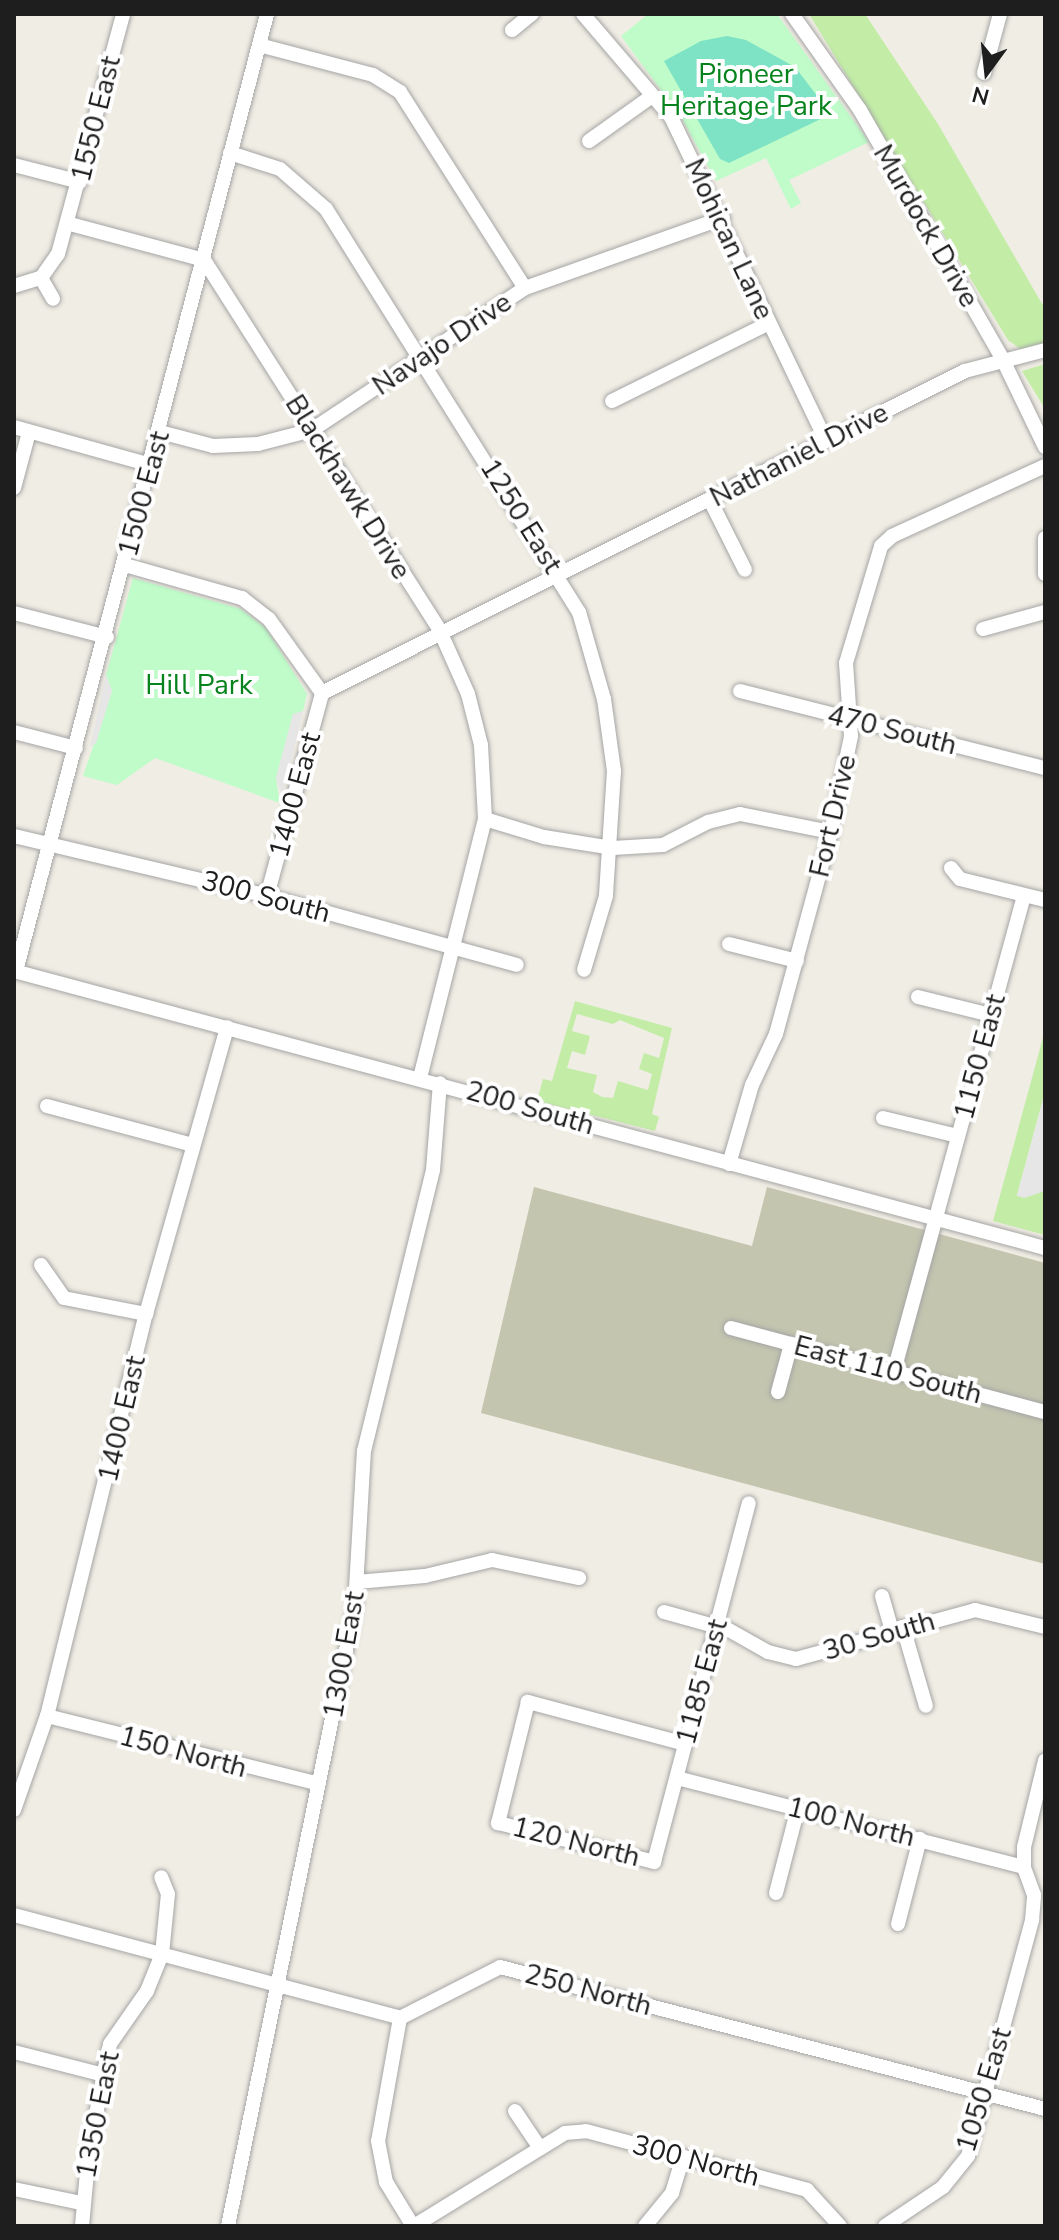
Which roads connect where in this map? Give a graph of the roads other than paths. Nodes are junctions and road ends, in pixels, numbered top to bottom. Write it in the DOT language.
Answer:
graph roads {
  1 [pos="123,14"];
  2 [pos="267,14"];
  3 [pos="532,14"];
  4 [pos="583,14"];
  5 [pos="792,14"];
  6 [pos="1000,14"];
  7 [pos="512,30"];
  8 [pos="259,45"];
  9 [pos="984,73"];
  10 [pos="652,96"];
  11 [pos="589,141"];
  12 [pos="230,153"];
  13 [pos="14,165"];
  14 [pos="80,182"];
  15 [pos="723,218"];
  16 [pos="70,224"];
  17 [pos="204,260"];
  18 [pos="41,278"];
  19 [pos="14,286"];
  20 [pos="525,288"];
  21 [pos="53,299"];
  22 [pos="769,323"];
  23 [pos="1045,350"];
  24 [pos="421,356"];
  25 [pos="1002,358"];
  26 [pos="612,401"];
  27 [pos="14,427"];
  28 [pos="312,430"];
  29 [pos="29,432"];
  30 [pos="160,432"];
  31 [pos="825,439"];
  32 [pos="1045,447"];
  33 [pos="151,465"];
  34 [pos="1045,466"];
  35 [pos="14,488"];
  36 [pos="710,500"];
  37 [pos="1045,538"];
  38 [pos="125,565"];
  39 [pos="745,570"];
  40 [pos="1045,574"];
  41 [pos="558,575"];
  42 [pos="1045,612"];
  43 [pos="14,613"];
  44 [pos="983,629"];
  45 [pos="440,631"];
  46 [pos="107,637"];
  47 [pos="740,691"];
  48 [pos="322,693"];
  49 [pos="849,720"];
  50 [pos="14,732"];
  51 [pos="76,748"];
  52 [pos="1045,768"];
  53 [pos="485,819"];
  54 [pos="831,832"];
  55 [pos="14,836"];
  56 [pos="50,844"];
  57 [pos="613,848"];
  58 [pos="951,868"];
  59 [pos="1024,895"];
  60 [pos="267,896"];
  61 [pos="1045,900"];
  62 [pos="729,944"];
  63 [pos="456,948"];
  64 [pos="797,961"];
  65 [pos="517,965"];
  66 [pos="584,970"];
  67 [pos="15,971"];
  68 [pos="918,997"];
  69 [pos="991,1015"];
  70 [pos="227,1027"];
  71 [pos="420,1077"];
  72 [pos="440,1083"];
  73 [pos="47,1106"];
  74 [pos="883,1118"];
  75 [pos="958,1136"];
  76 [pos="193,1145"];
  77 [pos="729,1164"];
  78 [pos="936,1219"];
  79 [pos="1045,1248"];
  80 [pos="41,1265"];
  81 [pos="146,1314"];
  82 [pos="731,1328"];
  83 [pos="791,1344"];
  84 [pos="894,1371"];
  85 [pos="778,1392"];
  86 [pos="1045,1412"];
  87 [pos="749,1503"];
  88 [pos="579,1578"];
  89 [pos="357,1582"];
  90 [pos="882,1596"];
  91 [pos="664,1612"];
  92 [pos="717,1627"];
  93 [pos="1045,1627"];
  94 [pos="897,1628"];
  95 [pos="926,1706"];
  96 [pos="47,1716"];
  97 [pos="685,1744"];
  98 [pos="1045,1761"];
  99 [pos="677,1778"];
  100 [pos="319,1784"];
  101 [pos="798,1808"];
  102 [pos="14,1810"];
  103 [pos="920,1839"];
  104 [pos="654,1862"];
  105 [pos="1024,1867"];
  106 [pos="161,1877"];
  107 [pos="776,1893"];
  108 [pos="14,1915"];
  109 [pos="1039,1923"];
  110 [pos="898,1924"];
  111 [pos="162,1954"];
  112 [pos="280,1989"];
  113 [pos="400,2018"];
  114 [pos="14,2052"];
  115 [pos="104,2075"];
  116 [pos="985,2094"];
  117 [pos="1045,2109"];
  118 [pos="515,2111"];
  119 [pos="540,2148"];
  120 [pos="683,2157"];
  121 [pos="14,2189"];
  122 [pos="81,2203"];
  123 [pos="82,2226"];
  124 [pos="228,2226"];
  125 [pos="414,2226"];
  126 [pos="645,2226"];
  127 [pos="840,2226"];
  128 [pos="885,2226"];
  1 -- 14 [label="street, 1550 East"];
  2 -- 8 [label="street, 1500 East"];
  3 -- 7 [label="street"];
  4 -- 10 [label="street, Mohican Lane"];
  5 -- 25 [label="street, Murdock Drive"];
  6 -- 9 [label="street"];
  8 -- 12 [label="street, 1500 East"];
  8 -- 20 [label="street"];
  10 -- 11 [label="street"];
  10 -- 15 [label="street, Mohican Lane"];
  12 -- 17 [label="street, 1500 East"];
  12 -- 24 [label="street, 1250 East"];
  13 -- 14 [label="street"];
  14 -- 16 [label="street, 1550 East"];
  15 -- 20 [label="street, Navajo Drive"];
  15 -- 22 [label="street, Mohican Lane"];
  16 -- 17 [label="street"];
  16 -- 18 [label="street"];
  17 -- 28 [label="street, Blackhawk Drive"];
  17 -- 30 [label="street, 1500 East"];
  18 -- 19 [label="street"];
  18 -- 21 [label="street"];
  20 -- 24 [label="street, Navajo Drive"];
  22 -- 26 [label="street"];
  22 -- 31 [label="street, Mohican Lane"];
  23 -- 25 [label="street, Nathaniel Drive"];
  24 -- 28 [label="street, Navajo Drive"];
  24 -- 41 [label="street, 1250 East"];
  25 -- 31 [label="street, Nathaniel Drive"];
  25 -- 32 [label="street, Murdock Drive"];
  27 -- 29 [label="street"];
  28 -- 30 [label="street, Navajo Drive"];
  28 -- 45 [label="street, Blackhawk Drive"];
  29 -- 33 [label="street"];
  29 -- 35 [label="street"];
  30 -- 33 [label="street, 1500 East"];
  31 -- 36 [label="street, Nathaniel Drive"];
  33 -- 38 [label="street, 1500 East"];
  34 -- 49 [label="street, Fort Drive"];
  36 -- 39 [label="street"];
  36 -- 41 [label="street, Nathaniel Drive"];
  37 -- 40 [label="street"];
  38 -- 46 [label="street, 1500 East"];
  38 -- 48 [label="street"];
  41 -- 45 [label="street, Nathaniel Drive"];
  41 -- 57 [label="street, 1250 East"];
  42 -- 44 [label="street"];
  43 -- 46 [label="street"];
  45 -- 48 [label="street, Nathaniel Drive"];
  45 -- 53 [label="street, Blackhawk Drive"];
  46 -- 51 [label="street, 1500 East"];
  47 -- 49 [label="street, 470 South"];
  48 -- 60 [label="street, 1400 East"];
  49 -- 52 [label="street, 470 South"];
  49 -- 54 [label="street, Fort Drive"];
  50 -- 51 [label="street"];
  51 -- 56 [label="street, 1500 East"];
  53 -- 57 [label="street"];
  53 -- 63 [label="street, Blackhawk Drive"];
  54 -- 57 [label="street"];
  54 -- 64 [label="street, Fort Drive"];
  55 -- 56 [label="street, 300 South"];
  56 -- 60 [label="street, 300 South"];
  56 -- 67 [label="street, 1500 East"];
  57 -- 66 [label="street, 1250 East"];
  58 -- 59 [label="street"];
  59 -- 61 [label="street"];
  59 -- 69 [label="street, 1150 East"];
  60 -- 63 [label="street, 300 South"];
  62 -- 64 [label="street"];
  63 -- 65 [label="street, 300 South"];
  63 -- 71 [label="street"];
  64 -- 77 [label="street, Fort Drive"];
  67 -- 70 [label="street, 200 South"];
  68 -- 69 [label="street"];
  69 -- 75 [label="street, 1150 East"];
  70 -- 71 [label="street, 200 South"];
  70 -- 76 [label="street, 1400 East"];
  71 -- 72 [label="street, 200 South"];
  72 -- 77 [label="street, 200 South"];
  72 -- 89 [label="street, 1300 East"];
  73 -- 76 [label="street"];
  74 -- 75 [label="street"];
  75 -- 78 [label="street, 1150 East"];
  76 -- 81 [label="street, 1400 East"];
  77 -- 78 [label="street, 200 South"];
  78 -- 79 [label="street, 200 South"];
  78 -- 84 [label="street, 1150 East"];
  80 -- 81 [label="street"];
  81 -- 96 [label="street, 1400 East"];
  82 -- 83 [label="street, East 110 South"];
  83 -- 84 [label="street, East 110 South"];
  83 -- 85 [label="street"];
  84 -- 86 [label="street, East 110 South"];
  87 -- 92 [label="street, 1185 East"];
  88 -- 89 [label="street"];
  89 -- 100 [label="street, 1300 East"];
  90 -- 94 [label="street"];
  91 -- 92 [label="street, 30 South"];
  92 -- 94 [label="street, 30 South"];
  92 -- 97 [label="street, 1185 East"];
  93 -- 94 [label="street, 30 South"];
  94 -- 95 [label="street"];
  96 -- 100 [label="street, 150 North"];
  96 -- 102 [label="street, 1400 East"];
  97 -- 99 [label="street, 1185 East"];
  97 -- 104 [label="street, 120 North"];
  98 -- 105 [label="street"];
  99 -- 101 [label="street, 100 North"];
  99 -- 104 [label="street, 1185 East"];
  100 -- 112 [label="street, 1300 East"];
  101 -- 103 [label="street, 100 North"];
  101 -- 107 [label="street"];
  103 -- 105 [label="street, 100 North"];
  103 -- 110 [label="street"];
  105 -- 109 [label="street, 1050 East"];
  106 -- 111 [label="street, 1350 East"];
  108 -- 111 [label="street"];
  109 -- 116 [label="street, 1050 East"];
  111 -- 112 [label="street"];
  111 -- 115 [label="street, 1350 East"];
  112 -- 113 [label="street"];
  112 -- 124 [label="street, 1300 East"];
  113 -- 116 [label="street, 250 North"];
  113 -- 125 [label="street"];
  114 -- 115 [label="street"];
  115 -- 122 [label="street, 1350 East"];
  116 -- 117 [label="street"];
  116 -- 128 [label="street, 1050 East"];
  118 -- 119 [label="street"];
  119 -- 120 [label="street, 300 North"];
  119 -- 125 [label="street, 300 North"];
  120 -- 126 [label="street"];
  120 -- 127 [label="street, 300 North"];
  121 -- 122 [label="street"];
  122 -- 123 [label="street, 1350 East"];
}
